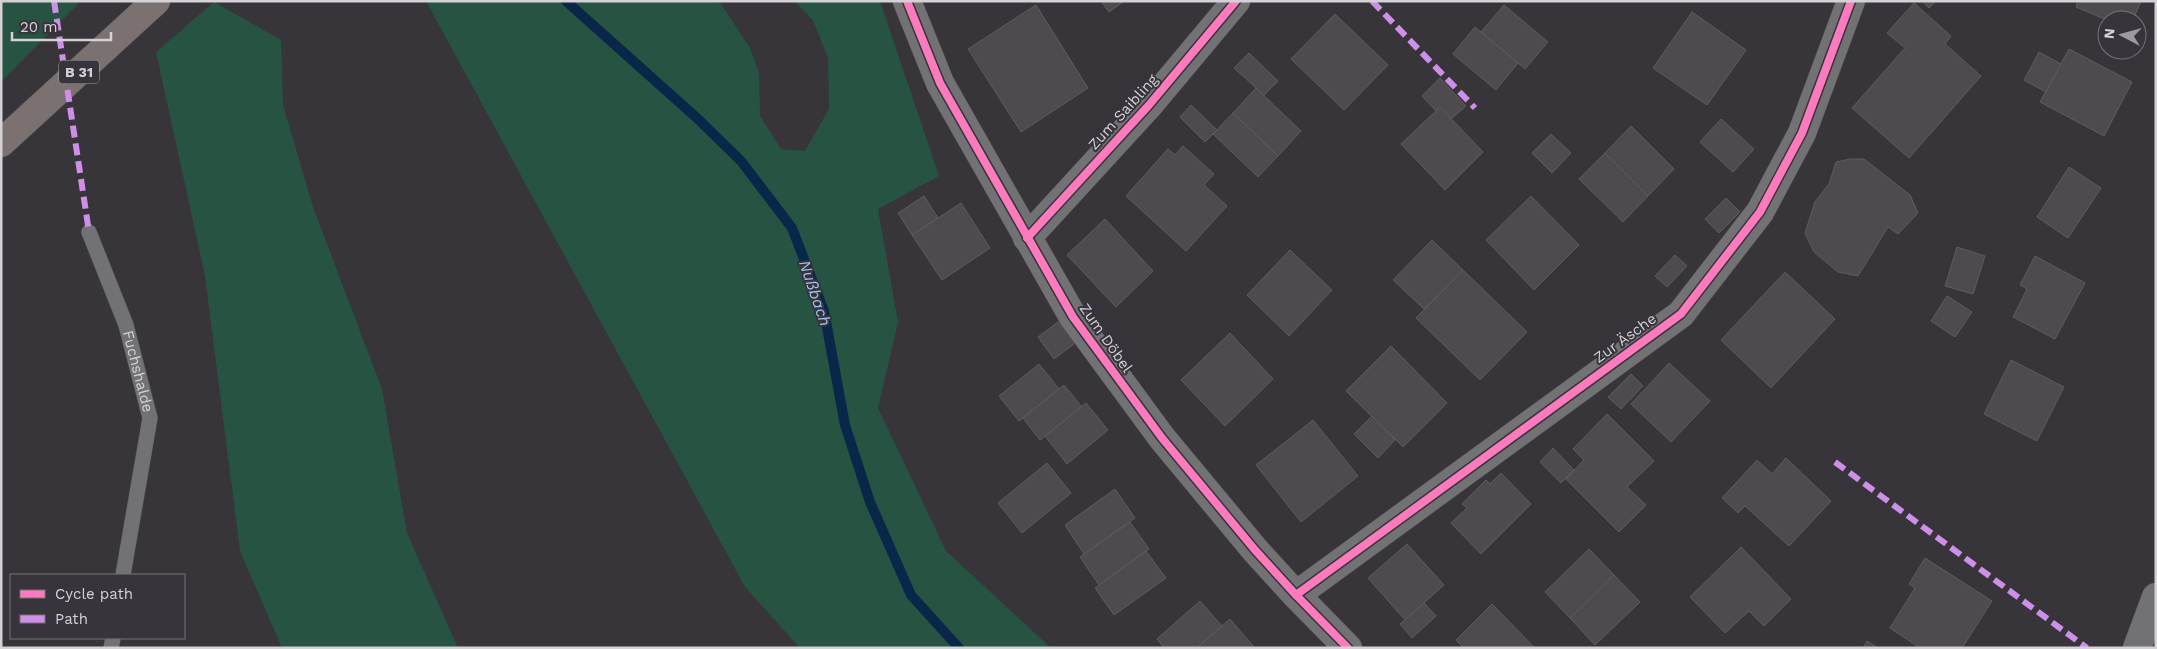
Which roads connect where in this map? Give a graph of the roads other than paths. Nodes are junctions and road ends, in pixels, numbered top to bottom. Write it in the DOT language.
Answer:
graph roads {
  1 [pos="156,1"];
  2 [pos="907,1"];
  3 [pos="1236,1"];
  4 [pos="1851,1"];
  5 [pos="1,143"];
  6 [pos="89,232"];
  7 [pos="1027,238"];
  8 [pos="123,574"];
  9 [pos="1296,596"];
  10 [pos="2156,597"];
  11 [pos="1348,648"];
  12 [pos="2137,648"];
  1 -- 5 [label="main road, B 31"];
  2 -- 7 [label="street, Zum Döbel"];
  3 -- 7 [label="street, Zum Saibling"];
  4 -- 9 [label="street, Zur Äsche"];
  6 -- 8 [label="lane, Fuchshalde"];
  7 -- 9 [label="street, Zum Döbel"];
  9 -- 11 [label="street, Zum Döbel"];
  10 -- 12 [label="street"];
}
